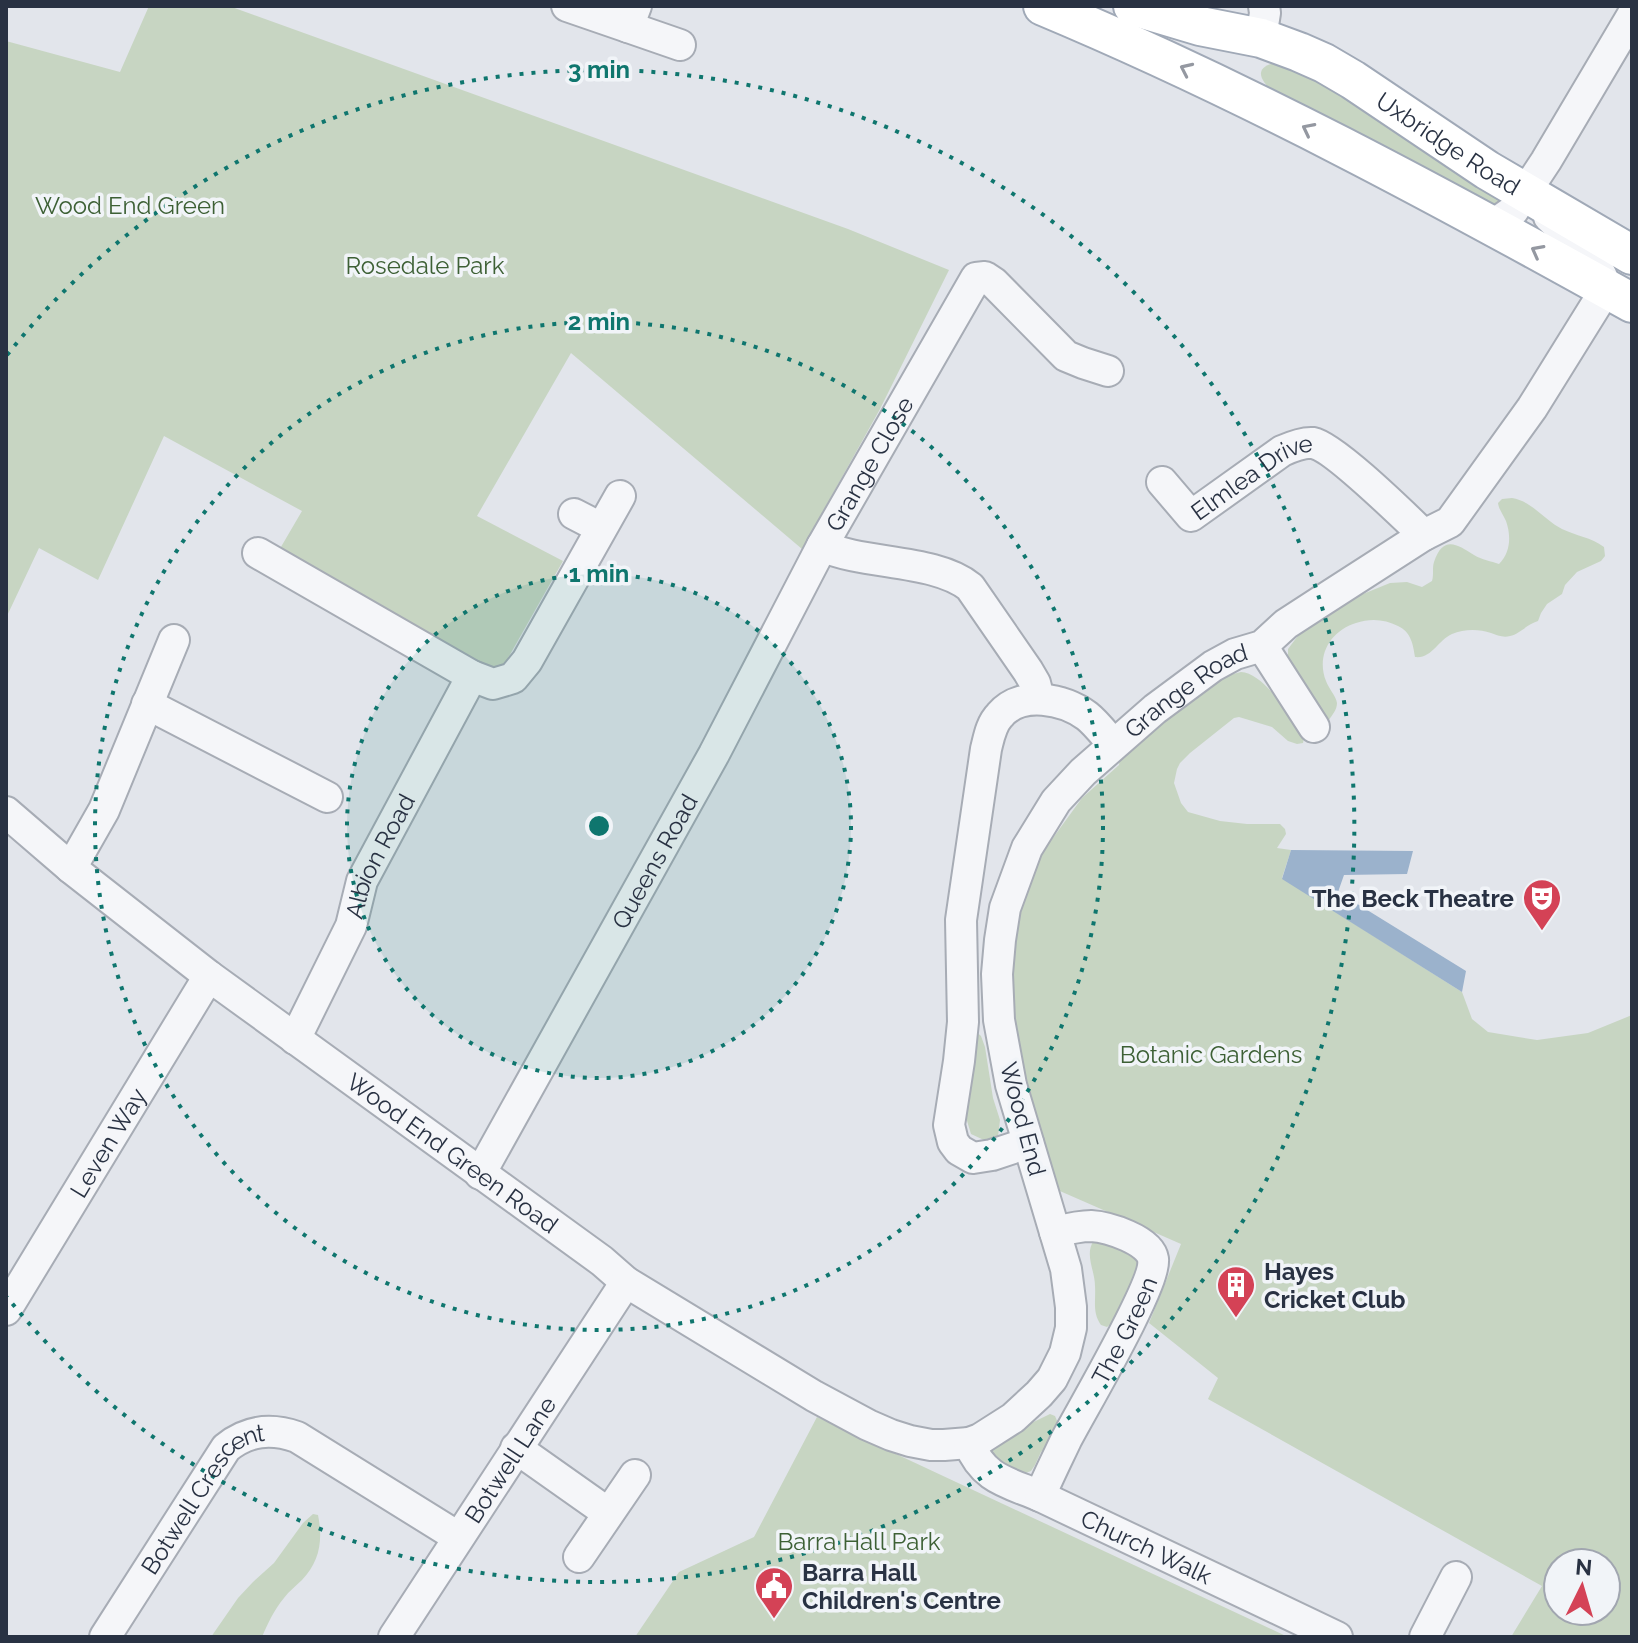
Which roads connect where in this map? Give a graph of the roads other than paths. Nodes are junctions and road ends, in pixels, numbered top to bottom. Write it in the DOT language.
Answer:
graph roads {
  1 [pos="567,6"];
  2 [pos="1043,6"];
  3 [pos="1133,6"];
  4 [pos="632,16"];
  5 [pos="1632,16"];
  6 [pos="1262,22"];
  7 [pos="680,45"];
  8 [pos="1256,102"];
  9 [pos="1525,194"];
  10 [pos="1488,225"];
  11 [pos="1632,255"];
  12 [pos="1619,296"];
  13 [pos="1108,371"];
  14 [pos="1162,482"];
  15 [pos="620,496"];
  16 [pos="574,514"];
  17 [pos="601,528"];
  18 [pos="1424,535"];
  19 [pos="822,546"];
  20 [pos="258,553"];
  21 [pos="174,640"];
  22 [pos="1262,646"];
  23 [pos="472,676"];
  24 [pos="1039,699"];
  25 [pos="147,704"];
  26 [pos="1314,727"];
  27 [pos="1113,744"];
  28 [pos="327,797"];
  29 [pos="6,812"];
  30 [pos="71,868"];
  31 [pos="209,976"];
  32 [pos="295,1039"];
  33 [pos="1028,1143"];
  34 [pos="480,1174"];
  35 [pos="1055,1232"];
  36 [pos="626,1282"];
  37 [pos="6,1310"];
  38 [pos="969,1443"];
  39 [pos="931,1445"];
  40 [pos="516,1448"];
  41 [pos="635,1475"];
  42 [pos="1040,1496"];
  43 [pos="608,1513"];
  44 [pos="458,1537"];
  45 [pos="579,1557"];
  46 [pos="1456,1577"];
  47 [pos="105,1637"];
  48 [pos="394,1637"];
  49 [pos="1337,1637"];
  50 [pos="1425,1637"];
  1 -- 4 [label="street"];
  8 -- 2 [label="main road, Uxbridge Road, one-way"];
  3 -- 6 [label="main road, Uxbridge Road"];
  4 -- 7 [label="street"];
  5 -- 9 [label="street"];
  6 -- 8 [label="main road"];
  6 -- 9 [label="main road, Uxbridge Road"];
  10 -- 8 [label="main road, Uxbridge Road, one-way"];
  9 -- 10 [label="street"];
  9 -- 11 [label="main road, Uxbridge Road"];
  9 -- 12 [label="street"];
  12 -- 10 [label="main road, Uxbridge Road, one-way"];
  12 -- 18 [label="street, Grange Road"];
  13 -- 19 [label="street, Grange Close"];
  14 -- 18 [label="street, Elmlea Drive"];
  15 -- 17 [label="street"];
  16 -- 17 [label="street"];
  17 -- 23 [label="street"];
  18 -- 22 [label="street, Grange Road"];
  19 -- 24 [label="street, Grange Close"];
  19 -- 34 [label="street, Queens Road"];
  20 -- 23 [label="street"];
  21 -- 25 [label="street"];
  22 -- 26 [label="street"];
  22 -- 27 [label="street, Grange Road"];
  23 -- 32 [label="street, Albion Road"];
  24 -- 27 [label="street, Grange Road"];
  24 -- 33 [label="street"];
  25 -- 28 [label="street"];
  25 -- 30 [label="street"];
  27 -- 33 [label="street, Wood End"];
  29 -- 30 [label="street, Wood End Green Road"];
  30 -- 31 [label="street, Wood End Green Road"];
  31 -- 32 [label="street, Wood End Green Road"];
  31 -- 37 [label="street, Leven Way"];
  32 -- 34 [label="street, Wood End Green Road"];
  33 -- 35 [label="street, Wood End"];
  34 -- 36 [label="street, Wood End Green Road"];
  35 -- 38 [label="street, Wood End"];
  35 -- 42 [label="street, The Green"];
  36 -- 39 [label="street, Wood End Green Road"];
  36 -- 40 [label="street, Botwell Lane"];
  38 -- 39 [label="street, Wood End"];
  38 -- 42 [label="street, Church Walk"];
  40 -- 43 [label="street"];
  40 -- 44 [label="street, Botwell Lane"];
  41 -- 43 [label="street"];
  42 -- 49 [label="street, Church Walk"];
  43 -- 45 [label="street"];
  44 -- 47 [label="street, Botwell Crescent"];
  44 -- 48 [label="street, Botwell Lane"];
  46 -- 50 [label="street"];
}
